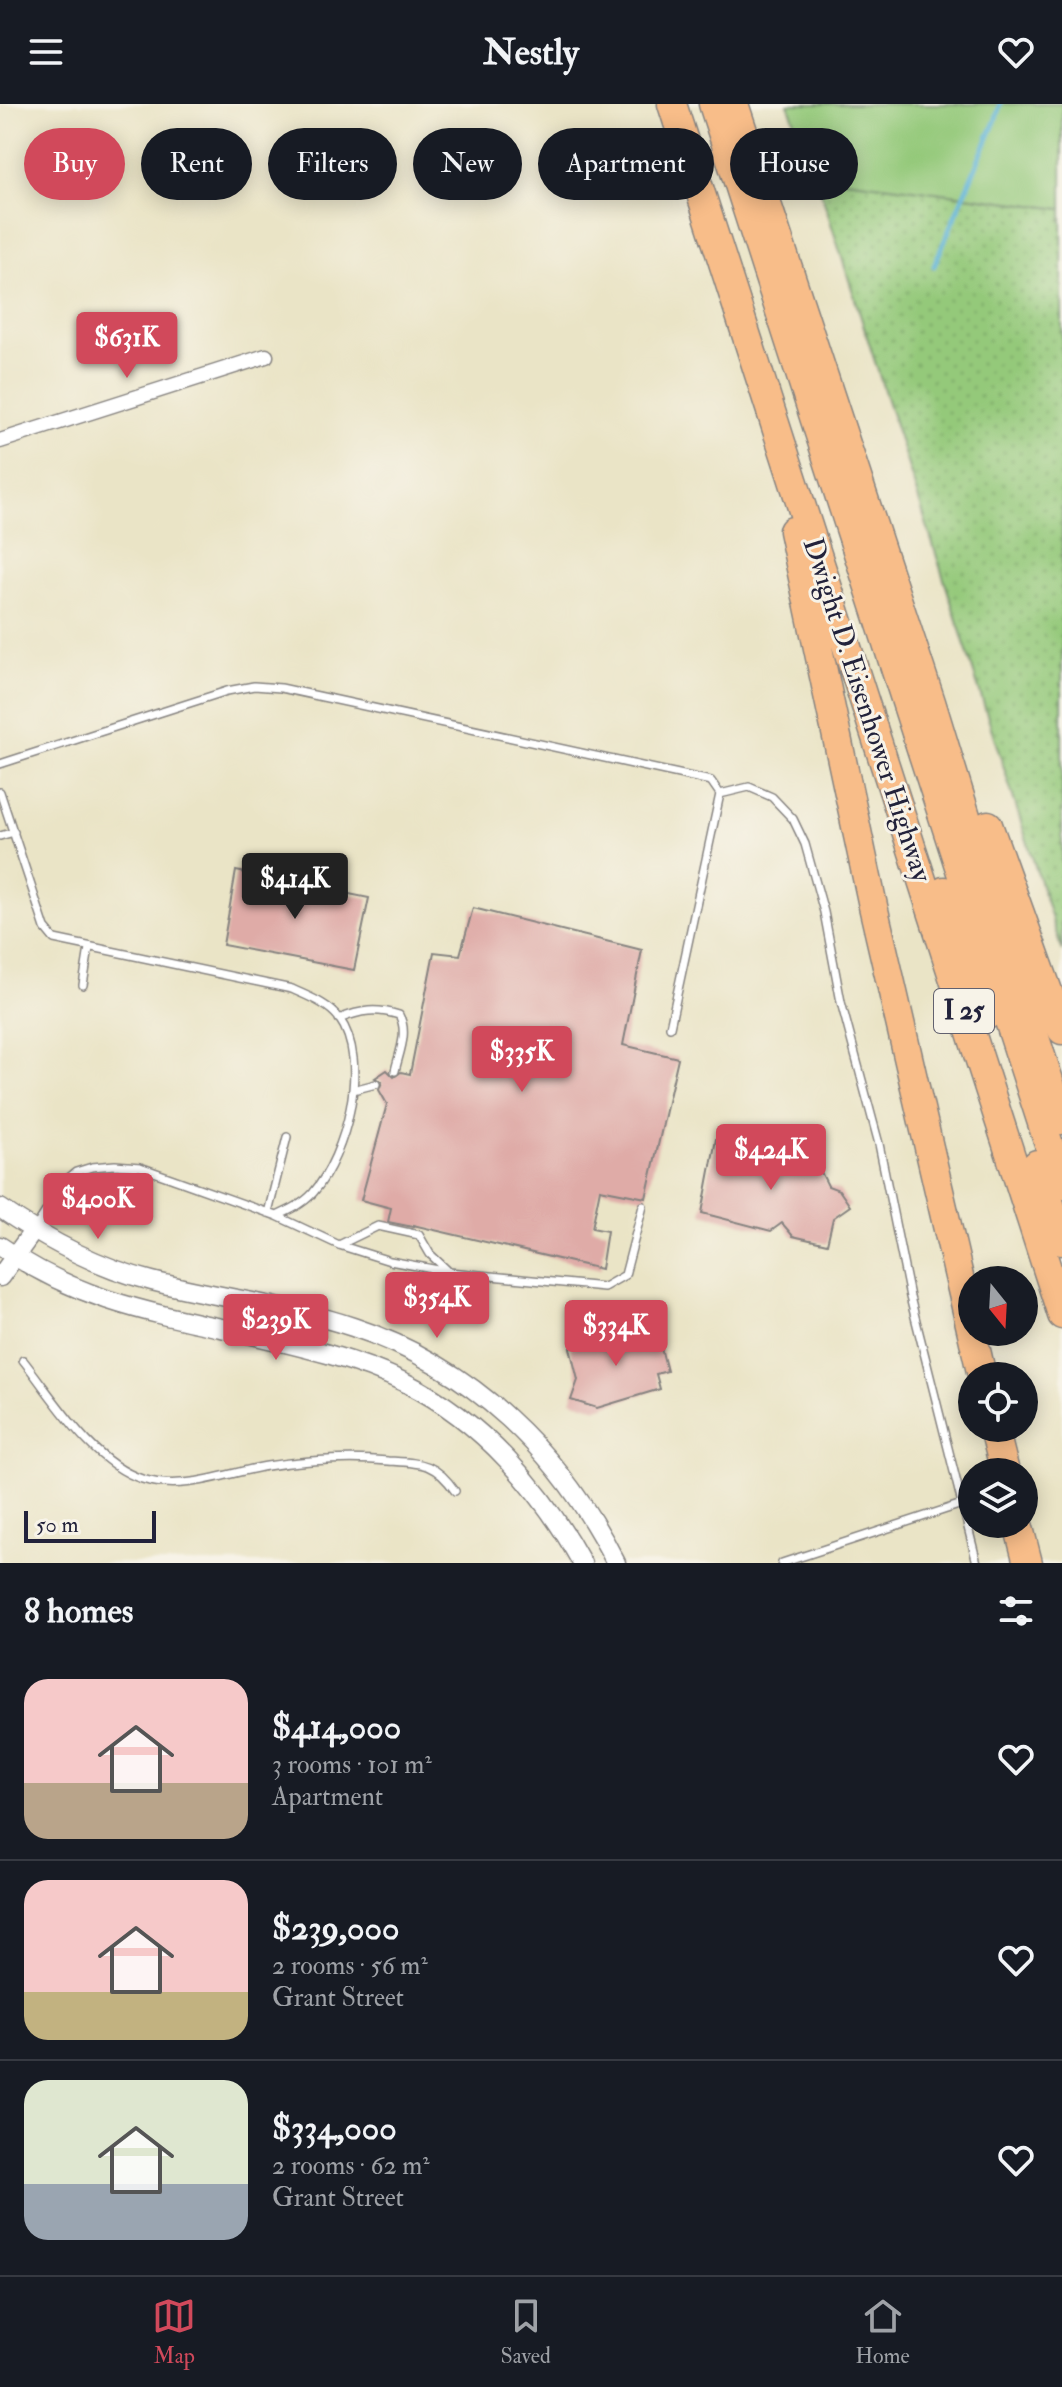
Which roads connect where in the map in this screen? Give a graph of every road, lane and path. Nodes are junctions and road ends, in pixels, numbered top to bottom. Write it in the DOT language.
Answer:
graph roads {
  1 [pos="672,104"];
  2 [pos="713,104"];
  3 [pos="734,104"];
  4 [pos="749,343"];
  5 [pos="266,356"];
  6 [pos="0,441"];
  7 [pos="931,702"];
  8 [pos="865,707"];
  9 [pos="0,764"];
  10 [pos="0,792"];
  11 [pos="720,794"];
  12 [pos="14,832"];
  13 [pos="0,836"];
  14 [pos="89,948"];
  15 [pos="83,985"];
  16 [pos="339,1019"];
  17 [pos="670,1027"];
  18 [pos="1062,1030"];
  19 [pos="395,1071"];
  20 [pos="376,1084"];
  21 [pos="353,1090"];
  22 [pos="1062,1120"];
  23 [pos="287,1137"];
  24 [pos="1062,1185"];
  25 [pos="643,1206"];
  26 [pos="0,1208"];
  27 [pos="268,1213"];
  28 [pos="277,1216"];
  29 [pos="34,1230"];
  30 [pos="1062,1241"];
  31 [pos="339,1245"];
  32 [pos="0,1246"];
  33 [pos="16,1257"];
  34 [pos="449,1272"];
  35 [pos="0,1277"];
  36 [pos="1062,1315"];
  37 [pos="23,1360"];
  38 [pos="979,1362"];
  39 [pos="958,1488"];
  40 [pos="455,1491"];
  41 [pos="958,1505"];
  42 [pos="971,1538"];
  43 [pos="1022,1538"];
  44 [pos="582,1563"];
  45 [pos="616,1563"];
  46 [pos="782,1563"];
  47 [pos="977,1563"];
  48 [pos="1028,1563"];
  1 -- 4 [label="highway, Dwight D. Eisenhower Highway / I 25"];
  2 -- 24 [label="highway"];
  3 -- 7 [label="highway, I 25"];
  4 -- 8 [label="highway, Dwight D. Eisenhower Highway / I 25"];
  4 -- 38 [label="highway"];
  5 -- 6 [label="street"];
  7 -- 18 [label="highway"];
  7 -- 22 [label="highway, I 25"];
  8 -- 30 [label="highway"];
  8 -- 36 [label="highway, Dwight D. Eisenhower Highway / I 25"];
  9 -- 11 [label="lane"];
  10 -- 12 [label="lane"];
  11 -- 17 [label="lane"];
  11 -- 39 [label="lane"];
  12 -- 13 [label="lane"];
  12 -- 14 [label="lane"];
  14 -- 15 [label="lane"];
  14 -- 16 [label="lane"];
  16 -- 19 [label="lane"];
  16 -- 21 [label="lane"];
  20 -- 21 [label="lane"];
  21 -- 28 [label="lane"];
  23 -- 27 [label="lane"];
  25 -- 34 [label="lane"];
  26 -- 29 [label="street"];
  27 -- 28 [label="lane"];
  27 -- 29 [label="lane"];
  28 -- 31 [label="lane"];
  29 -- 33 [label="street"];
  29 -- 45 [label="street"];
  31 -- 34 [label="lane"];
  31 -- 34 [label="lane"];
  32 -- 33 [label="street"];
  33 -- 35 [label="street"];
  33 -- 44 [label="street"];
  37 -- 40 [label="lane"];
  41 -- 46 [label="lane"];
  42 -- 47 [label="lane"];
  43 -- 48 [label="highway"];
}
